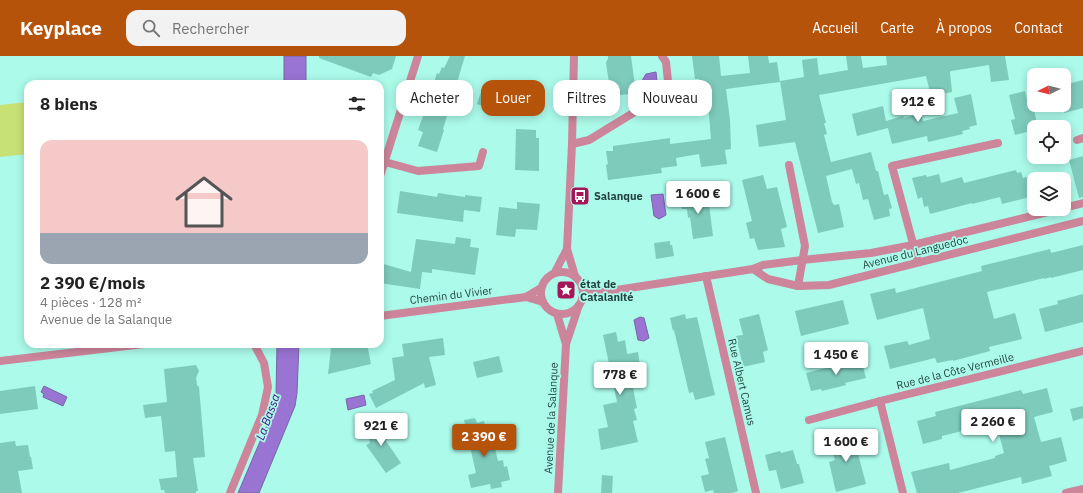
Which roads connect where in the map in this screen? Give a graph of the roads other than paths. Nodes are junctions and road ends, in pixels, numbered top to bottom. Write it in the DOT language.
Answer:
graph roads {
  1 [pos="418,56"];
  2 [pos="574,56"];
  3 [pos="662,56"];
  4 [pos="998,143"];
  5 [pos="572,144"];
  6 [pos="483,152"];
  7 [pos="384,162"];
  8 [pos="789,165"];
  9 [pos="1083,203"];
  10 [pos="1071,206"];
  11 [pos="1031,216"];
  12 [pos="1083,221"];
  13 [pos="913,245"];
  14 [pos="567,249"];
  15 [pos="802,260"];
  16 [pos="918,262"];
  17 [pos="754,269"];
  18 [pos="555,272"];
  19 [pos="575,276"];
  20 [pos="706,276"];
  21 [pos="798,286"];
  22 [pos="582,287"];
  23 [pos="541,288"];
  24 [pos="597,293"];
  25 [pos="526,297"];
  26 [pos="543,302"];
  27 [pos="581,302"];
  28 [pos="557,314"];
  29 [pos="384,315"];
  30 [pos="566,344"];
  31 [pos="110,348"];
  32 [pos="256,348"];
  33 [pos="1083,351"];
  34 [pos="0,361"];
  35 [pos="880,401"];
  36 [pos="808,420"];
  37 [pos="1083,489"];
  38 [pos="230,493"];
  39 [pos="558,493"];
  40 [pos="756,493"];
  41 [pos="902,493"];
  42 [pos="1066,493"];
  1 -- 7 [label="street"];
  2 -- 5 [label="street"];
  3 -- 5 [label="street"];
  4 -- 13 [label="street"];
  5 -- 14 [label="street"];
  6 -- 7 [label="street"];
  8 -- 15 [label="street"];
  9 -- 10 [label="street"];
  11 -- 13 [label="street, Avenue du Languedoc"];
  12 -- 16 [label="street, Avenue du Languedoc"];
  13 -- 15 [label="street, Avenue du Languedoc"];
  13 -- 16 [label="street"];
  14 -- 18 [label="street"];
  14 -- 19 [label="street"];
  15 -- 17 [label="street, Avenue du Languedoc"];
  15 -- 21 [label="street"];
  16 -- 21 [label="street, Avenue du Languedoc"];
  17 -- 20 [label="street, Avenue du Languedoc"];
  17 -- 21 [label="street, Avenue du Languedoc"];
  18 -- 19 [label="street"];
  18 -- 23 [label="street"];
  19 -- 22 [label="street"];
  20 -- 24 [label="street, Avenue du Languedoc"];
  20 -- 40 [label="street, Rue Albert Camus"];
  22 -- 24 [label="street"];
  22 -- 27 [label="street"];
  23 -- 25 [label="street, Chemin du Vivier"];
  23 -- 26 [label="street"];
  24 -- 27 [label="street, Avenue du Languedoc"];
  25 -- 26 [label="street, Chemin du Vivier"];
  25 -- 29 [label="street, Chemin du Vivier"];
  26 -- 28 [label="street"];
  27 -- 28 [label="street"];
  27 -- 30 [label="street, Avenue de la Salanque"];
  28 -- 30 [label="street, Avenue de la Salanque"];
  30 -- 39 [label="street, Avenue de la Salanque"];
  31 -- 34 [label="street"];
  32 -- 38 [label="street"];
  33 -- 35 [label="street, Rue de la Côte Vermeille"];
  35 -- 36 [label="street, Rue de la Côte Vermeille"];
  35 -- 41 [label="street"];
  37 -- 42 [label="street"];
}
